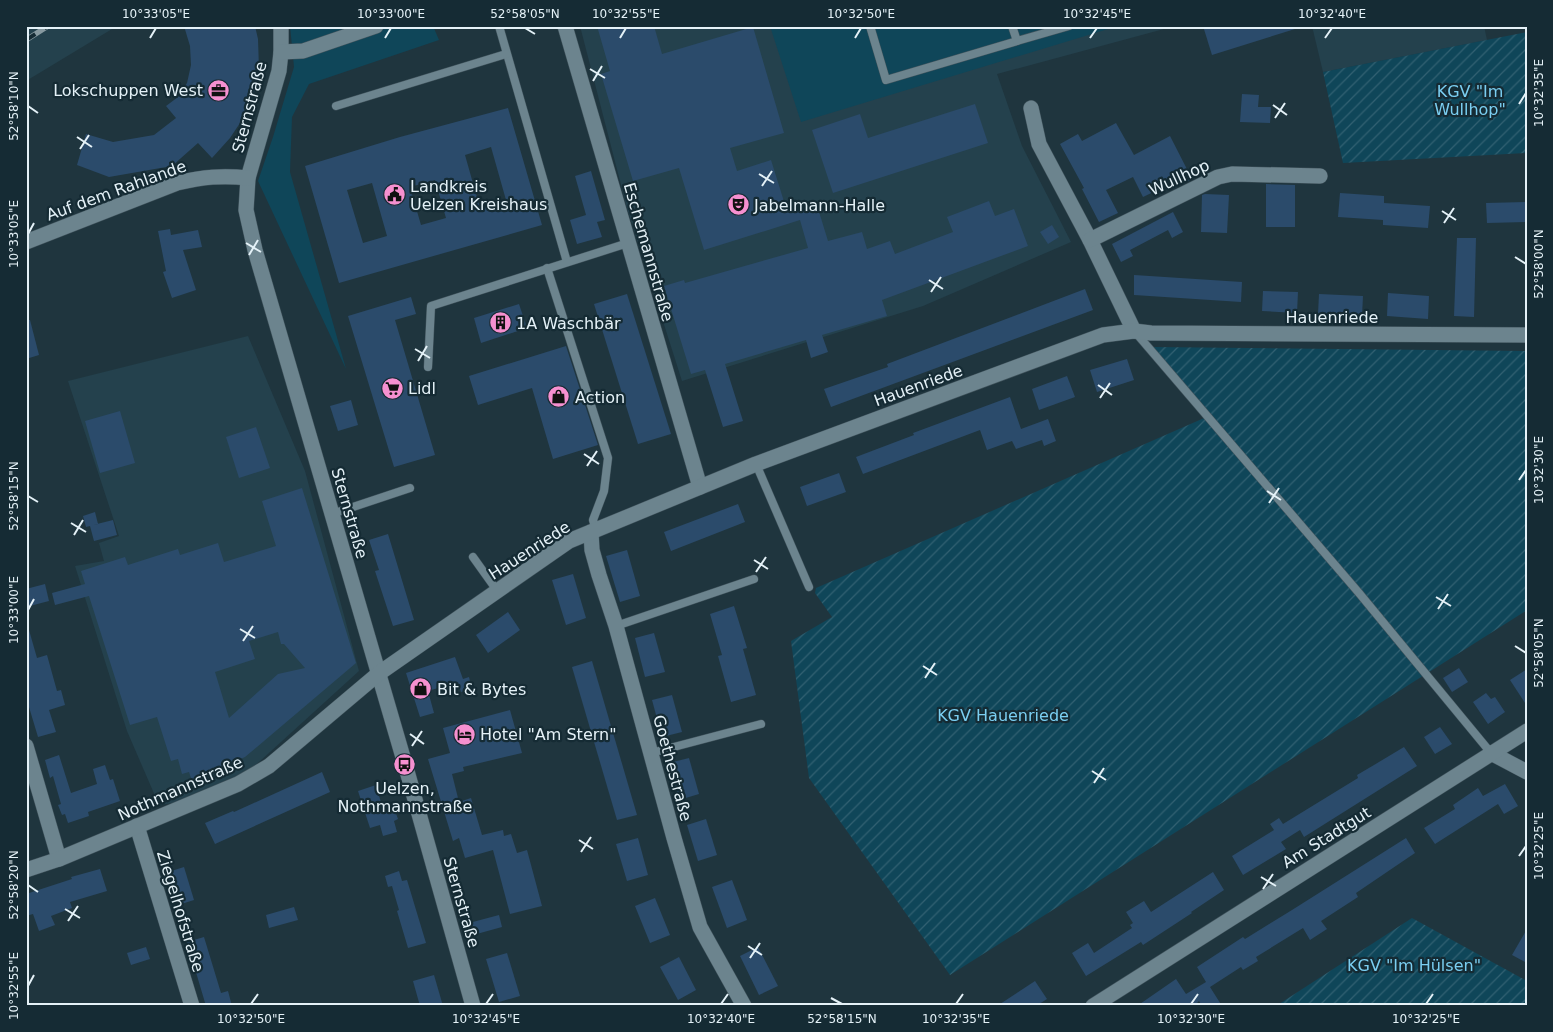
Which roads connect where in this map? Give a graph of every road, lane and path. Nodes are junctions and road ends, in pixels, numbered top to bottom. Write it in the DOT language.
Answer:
graph roads {
  1 [pos="280,26"];
  2 [pos="376,26"];
  3 [pos="499,26"];
  4 [pos="565,26"];
  5 [pos="870,26"];
  6 [pos="1012,26"];
  7 [pos="1069,26"];
  8 [pos="1017,41"];
  9 [pos="282,52"];
  10 [pos="506,54"];
  11 [pos="336,106"];
  12 [pos="1031,108"];
  13 [pos="1320,176"];
  14 [pos="248,178"];
  15 [pos="1090,240"];
  16 [pos="26,242"];
  17 [pos="628,243"];
  18 [pos="567,262"];
  19 [pos="547,268"];
  20 [pos="1134,331"];
  21 [pos="1527,335"];
  22 [pos="428,367"];
  23 [pos="756,464"];
  24 [pos="700,487"];
  25 [pos="410,488"];
  26 [pos="332,514"];
  27 [pos="594,531"];
  28 [pos="473,557"];
  29 [pos="754,579"];
  30 [pos="809,587"];
  31 [pos="498,592"];
  32 [pos="616,626"];
  33 [pos="378,674"];
  34 [pos="761,724"];
  35 [pos="1527,731"];
  36 [pos="26,746"];
  37 [pos="651,753"];
  38 [pos="1491,754"];
  39 [pos="1527,772"];
  40 [pos="137,826"];
  41 [pos="59,858"];
  42 [pos="26,870"];
  43 [pos="192,1006"];
  44 [pos="473,1006"];
  45 [pos="744,1006"];
  46 [pos="1093,1006"];
  1 -- 9 [label="street, Sternstraße"];
  2 -- 9 [label="street"];
  3 -- 10 [label="lane"];
  4 -- 17 [label="street, Eschemannstraße"];
  5 -- 8 [label="lane"];
  6 -- 8 [label="lane"];
  7 -- 8 [label="lane"];
  9 -- 14 [label="street, Sternstraße"];
  10 -- 11 [label="lane"];
  10 -- 18 [label="lane"];
  12 -- 15 [label="street"];
  13 -- 15 [label="street, Wullhop"];
  14 -- 16 [label="street, Auf dem Rahlande"];
  14 -- 26 [label="street, Sternstraße"];
  15 -- 20 [label="street"];
  17 -- 18 [label="lane"];
  17 -- 24 [label="street, Eschemannstraße"];
  18 -- 19 [label="lane"];
  19 -- 22 [label="lane"];
  19 -- 27 [label="lane"];
  20 -- 21 [label="street, Hauenriede"];
  20 -- 23 [label="street, Hauenriede"];
  20 -- 38 [label="lane"];
  23 -- 24 [label="street, Hauenriede"];
  23 -- 30 [label="lane"];
  24 -- 27 [label="street, Hauenriede"];
  25 -- 26 [label="lane"];
  26 -- 33 [label="street, Sternstraße"];
  27 -- 31 [label="street, Hauenriede"];
  27 -- 32 [label="street, Goethestraße"];
  28 -- 31 [label="lane"];
  29 -- 32 [label="lane"];
  31 -- 33 [label="street, Hauenriede"];
  32 -- 37 [label="street, Goethestraße"];
  33 -- 40 [label="street, Nothmannstraße"];
  33 -- 44 [label="street, Sternstraße"];
  34 -- 37 [label="lane"];
  35 -- 38 [label="street, Am Stadtgut"];
  36 -- 41 [label="street"];
  37 -- 45 [label="street, Goethestraße"];
  38 -- 39 [label="street"];
  38 -- 46 [label="street, Am Stadtgut"];
  40 -- 41 [label="street, Nothmannstraße"];
  40 -- 43 [label="street, Ziegelhofstraße"];
  41 -- 42 [label="street, Nothmannstraße"];
}
